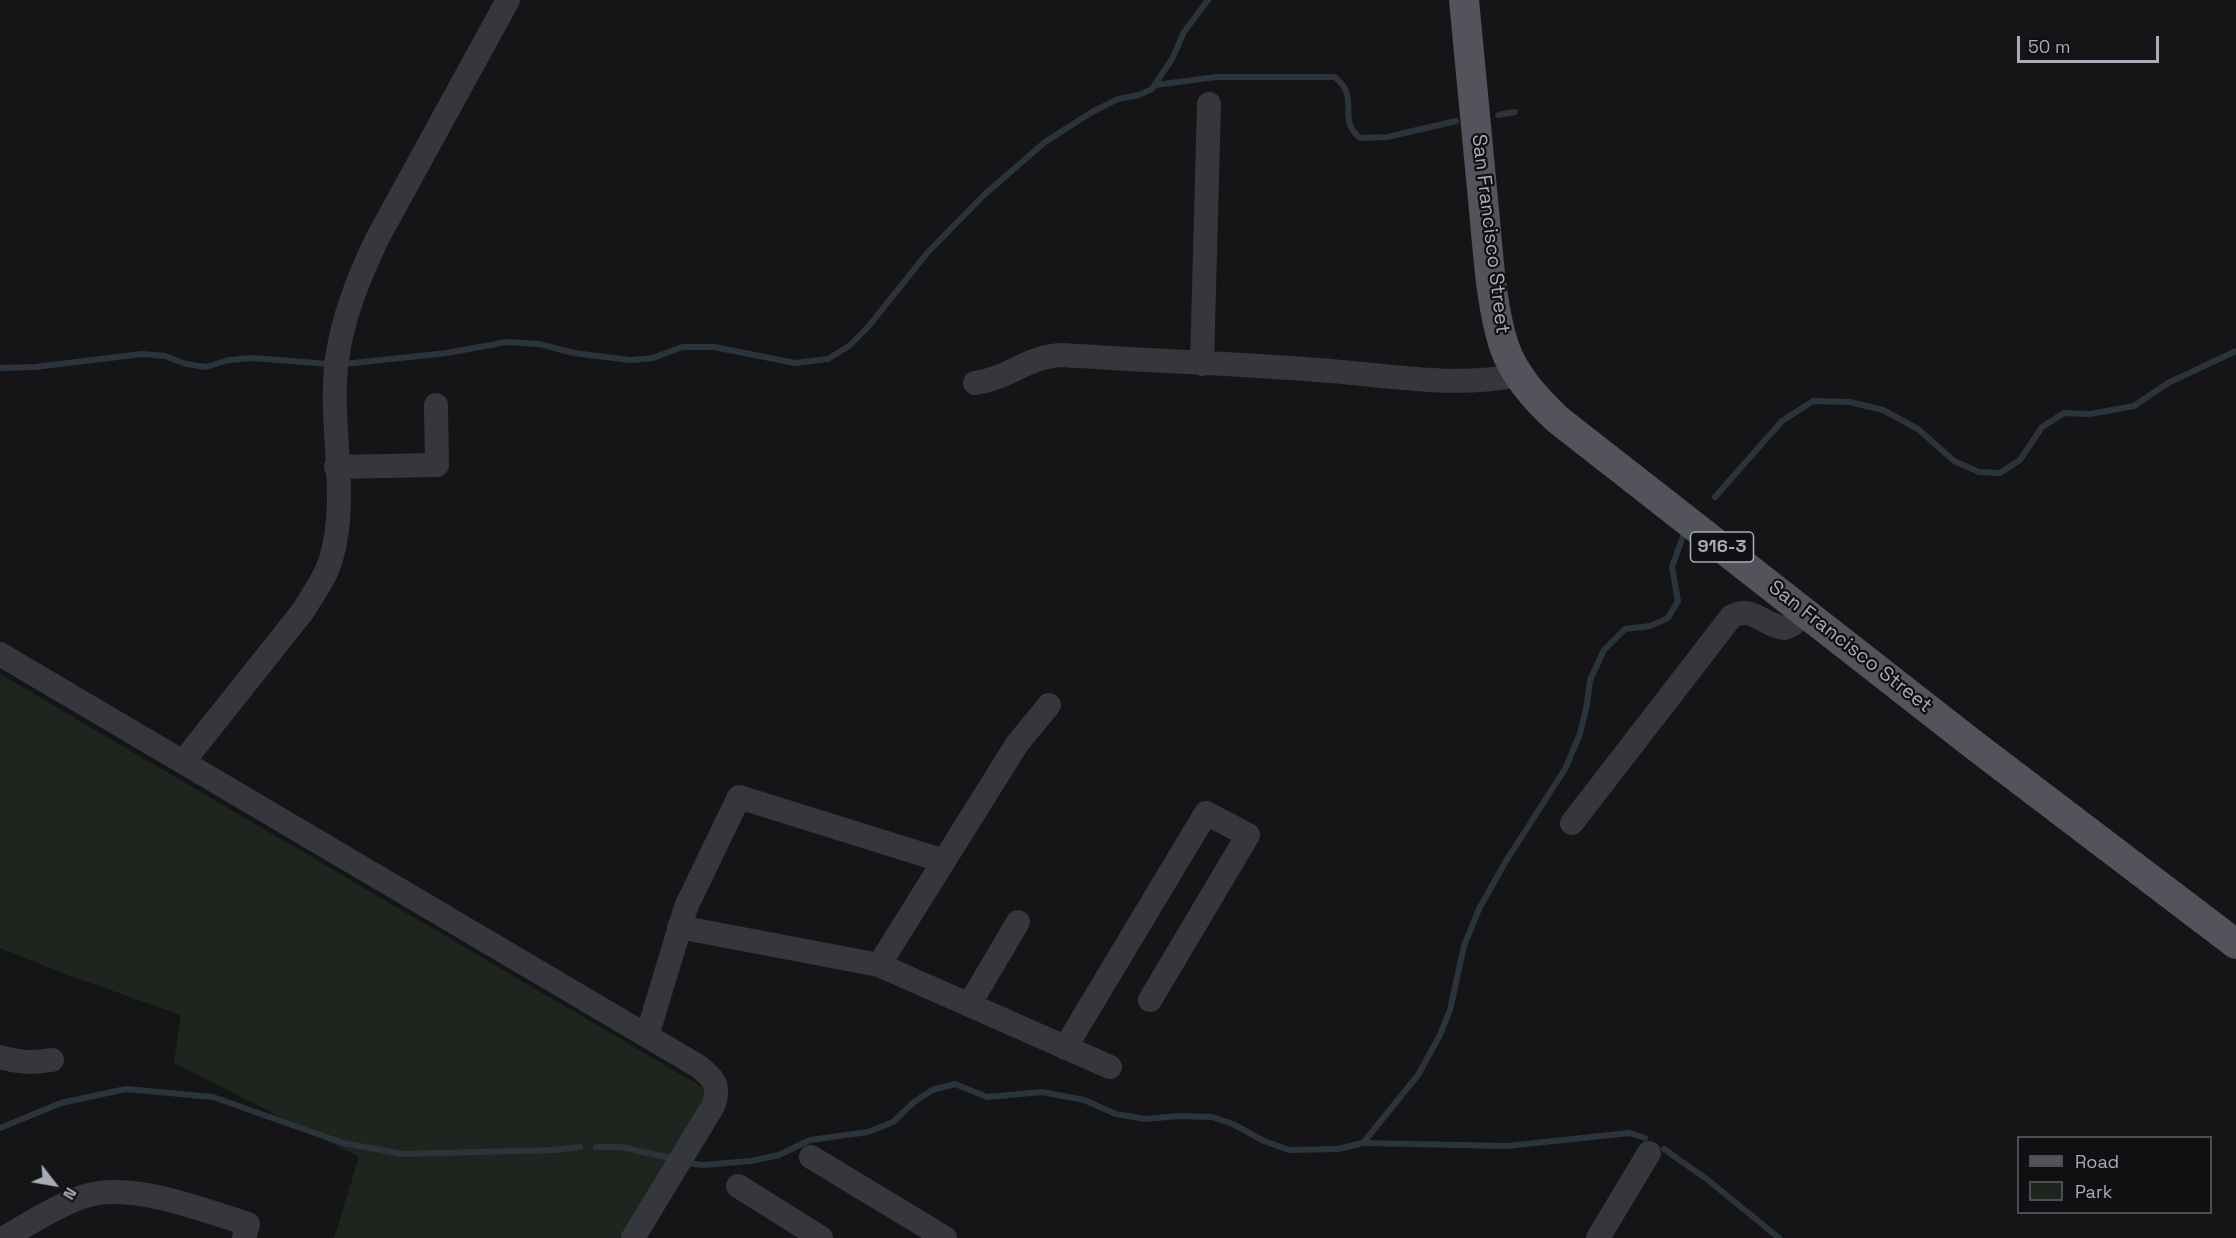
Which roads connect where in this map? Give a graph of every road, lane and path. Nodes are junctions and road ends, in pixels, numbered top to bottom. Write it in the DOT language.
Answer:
graph roads {
  1 [pos="508,0"];
  2 [pos="1464,0"];
  3 [pos="1209,104"];
  4 [pos="1202,364"];
  5 [pos="1518,375"];
  6 [pos="975,383"];
  7 [pos="436,405"];
  8 [pos="336,467"];
  9 [pos="1806,612"];
  10 [pos="0,654"];
  11 [pos="1049,705"];
  12 [pos="183,762"];
  13 [pos="1572,823"];
  14 [pos="944,861"];
  15 [pos="1018,922"];
  16 [pos="679,927"];
  17 [pos="2236,944"];
  18 [pos="879,965"];
  19 [pos="1150,1000"];
  20 [pos="969,1005"];
  21 [pos="647,1036"];
  22 [pos="1065,1048"];
  23 [pos="0,1057"];
  24 [pos="52,1060"];
  25 [pos="1110,1067"];
  26 [pos="1649,1153"];
  27 [pos="811,1157"];
  28 [pos="738,1186"];
  29 [pos="9,1237"];
  30 [pos="244,1238"];
  31 [pos="633,1238"];
  32 [pos="821,1238"];
  33 [pos="945,1238"];
  34 [pos="1598,1238"];
  1 -- 8 [label="street"];
  2 -- 5 [label="main road, San Francisco Street / 916-3"];
  3 -- 4 [label="street"];
  4 -- 5 [label="street"];
  4 -- 6 [label="street"];
  5 -- 9 [label="main road, San Francisco Street / 916-3"];
  7 -- 8 [label="street"];
  8 -- 12 [label="street"];
  9 -- 13 [label="street"];
  9 -- 17 [label="main road, San Francisco Street / 916-3"];
  10 -- 12 [label="street"];
  11 -- 14 [label="street"];
  12 -- 21 [label="street"];
  14 -- 16 [label="street"];
  14 -- 18 [label="street"];
  15 -- 20 [label="street"];
  16 -- 18 [label="street"];
  16 -- 21 [label="street"];
  18 -- 20 [label="street"];
  19 -- 22 [label="street"];
  20 -- 22 [label="street"];
  21 -- 31 [label="street"];
  22 -- 25 [label="street"];
  23 -- 24 [label="street"];
  26 -- 34 [label="street"];
  27 -- 33 [label="street"];
  28 -- 32 [label="street"];
  29 -- 30 [label="street"];
}
